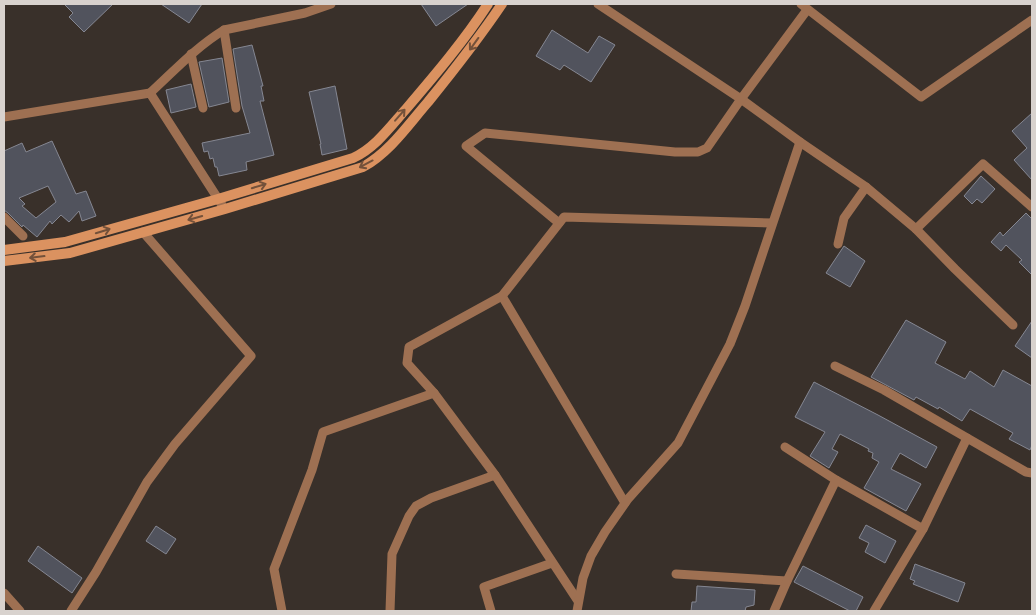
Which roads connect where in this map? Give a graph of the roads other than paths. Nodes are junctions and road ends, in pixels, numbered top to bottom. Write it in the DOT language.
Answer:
graph roads {
  1 [pos="331,4"];
  2 [pos="488,4"];
  3 [pos="502,4"];
  4 [pos="598,4"];
  5 [pos="804,7"];
  6 [pos="1032,20"];
  7 [pos="224,30"];
  8 [pos="191,54"];
  9 [pos="150,93"];
  10 [pos="741,99"];
  11 [pos="202,108"];
  12 [pos="236,108"];
  13 [pos="4,117"];
  14 [pos="800,142"];
  15 [pos="866,187"];
  16 [pos="218,199"];
  17 [pos="1032,207"];
  18 [pos="225,209"];
  19 [pos="4,217"];
  20 [pos="772,222"];
  21 [pos="559,223"];
  22 [pos="916,229"];
  23 [pos="143,232"];
  24 [pos="23,236"];
  25 [pos="838,244"];
  26 [pos="4,250"];
  27 [pos="4,261"];
  28 [pos="502,296"];
  29 [pos="1013,325"];
  30 [pos="835,366"];
  31 [pos="434,393"];
  32 [pos="967,438"];
  33 [pos="785,447"];
  34 [pos="1032,473"];
  35 [pos="495,475"];
  36 [pos="836,480"];
  37 [pos="625,503"];
  38 [pos="922,529"];
  39 [pos="552,562"];
  40 [pos="676,574"];
  41 [pos="787,581"];
  42 [pos="4,593"];
  43 [pos="578,602"];
  44 [pos="20,611"];
  45 [pos="71,611"];
  46 [pos="282,611"];
  47 [pos="390,611"];
  48 [pos="491,611"];
  49 [pos="577,611"];
  50 [pos="774,611"];
  51 [pos="874,611"];
  1 -- 7 [label="street"];
  16 -- 2 [label="street, one-way"];
  3 -- 18 [label="street, one-way"];
  4 -- 10 [label="street"];
  5 -- 6 [label="street"];
  5 -- 10 [label="street"];
  7 -- 8 [label="street"];
  7 -- 12 [label="street"];
  8 -- 9 [label="street"];
  8 -- 11 [label="street"];
  9 -- 13 [label="street"];
  9 -- 16 [label="street"];
  10 -- 14 [label="street"];
  10 -- 21 [label="street"];
  14 -- 15 [label="street"];
  14 -- 20 [label="street"];
  15 -- 22 [label="street"];
  15 -- 25 [label="street"];
  16 -- 18 [label="street"];
  26 -- 16 [label="street, one-way"];
  17 -- 22 [label="street"];
  18 -- 23 [label="street, one-way"];
  19 -- 24 [label="street"];
  20 -- 21 [label="street"];
  20 -- 37 [label="street"];
  21 -- 28 [label="street"];
  22 -- 29 [label="street"];
  23 -- 27 [label="street, one-way"];
  23 -- 45 [label="street"];
  28 -- 31 [label="street"];
  28 -- 37 [label="street"];
  30 -- 32 [label="street"];
  31 -- 35 [label="street"];
  31 -- 46 [label="street"];
  32 -- 34 [label="street"];
  32 -- 38 [label="street"];
  33 -- 36 [label="street"];
  35 -- 39 [label="street"];
  35 -- 47 [label="street"];
  36 -- 38 [label="street"];
  36 -- 41 [label="street"];
  37 -- 43 [label="street"];
  38 -- 51 [label="street"];
  39 -- 43 [label="street"];
  39 -- 48 [label="street"];
  40 -- 41 [label="street"];
  41 -- 50 [label="street"];
  42 -- 44 [label="street"];
  43 -- 49 [label="street"];
}
